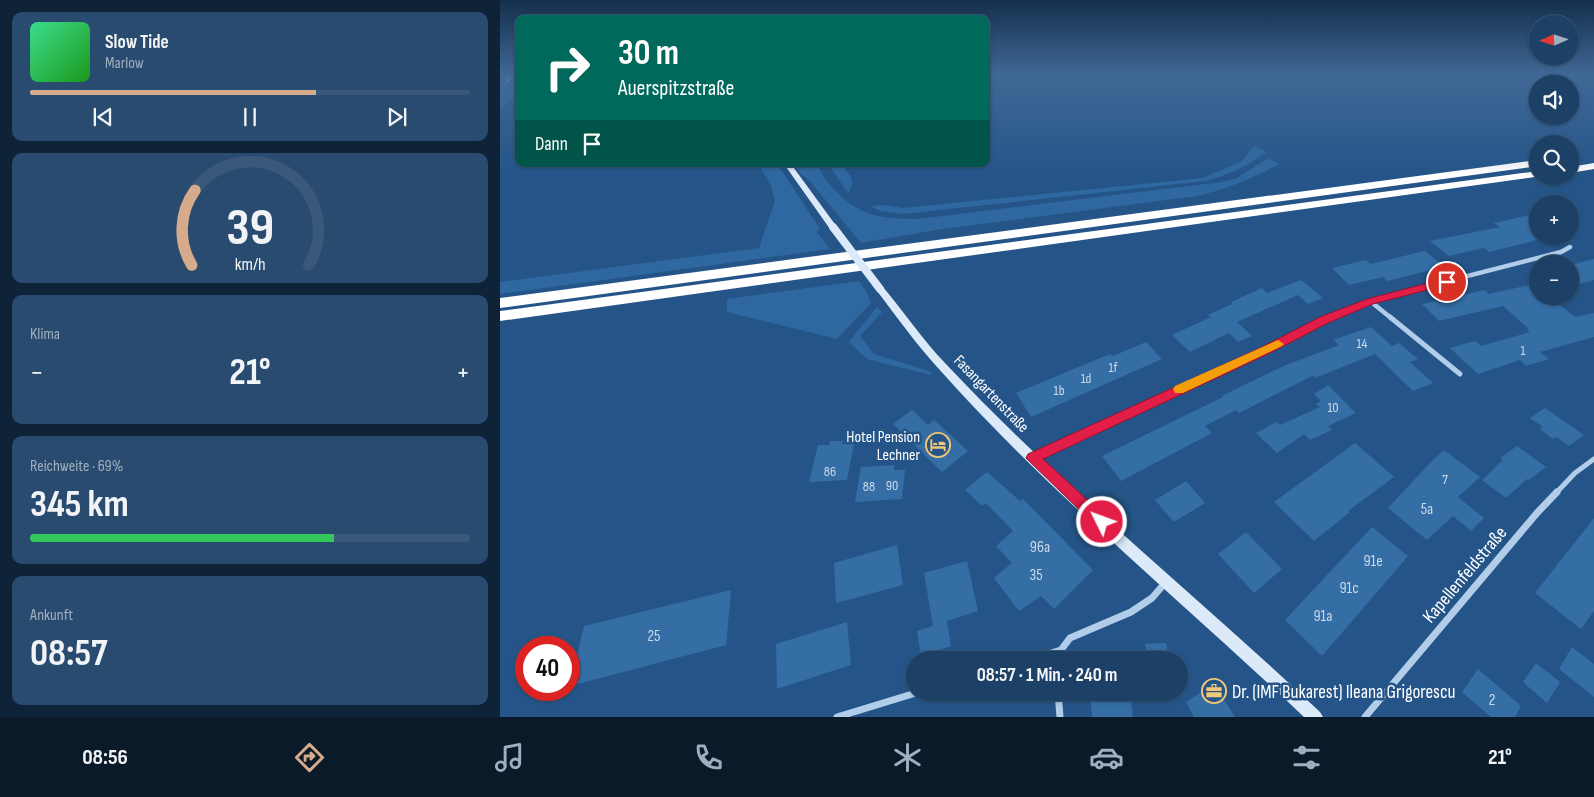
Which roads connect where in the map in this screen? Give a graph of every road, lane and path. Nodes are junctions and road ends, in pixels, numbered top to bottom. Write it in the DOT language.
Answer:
graph roads {
  1 [pos="1594,156"];
  2 [pos="1579,158"];
  3 [pos="1529,164"];
  4 [pos="1594,166"];
  5 [pos="790,167"];
  6 [pos="1579,168"];
  7 [pos="1529,175"];
  8 [pos="1570,247"];
  9 [pos="1370,301"];
  10 [pos="500,303"];
  11 [pos="500,316"];
  12 [pos="1460,374"];
  13 [pos="1032,458"];
  14 [pos="1594,458"];
  15 [pos="1168,581"];
  16 [pos="1061,650"];
  17 [pos="1058,651"];
  18 [pos="906,696"];
  19 [pos="1059,701"];
  20 [pos="837,717"];
  21 [pos="1060,717"];
  22 [pos="1315,717"];
  23 [pos="1365,717"];
  1 -- 2 [label="highway"];
  3 -- 10 [label="highway"];
  4 -- 6 [label="highway"];
  5 -- 13 [label="street, Fasangartenstraße, bridge"];
  7 -- 11 [label="highway"];
  8 -- 9 [label="street"];
  9 -- 12 [label="street"];
  9 -- 13 [label="street"];
  13 -- 15 [label="street, Fasangartenstraße"];
  14 -- 23 [label="street, Kapellenfeldstraße"];
  15 -- 16 [label="street"];
  15 -- 22 [label="street, Fasangartenstraße"];
  16 -- 17 [label="street"];
  18 -- 20 [label="street"];
  19 -- 21 [label="street"];
}
